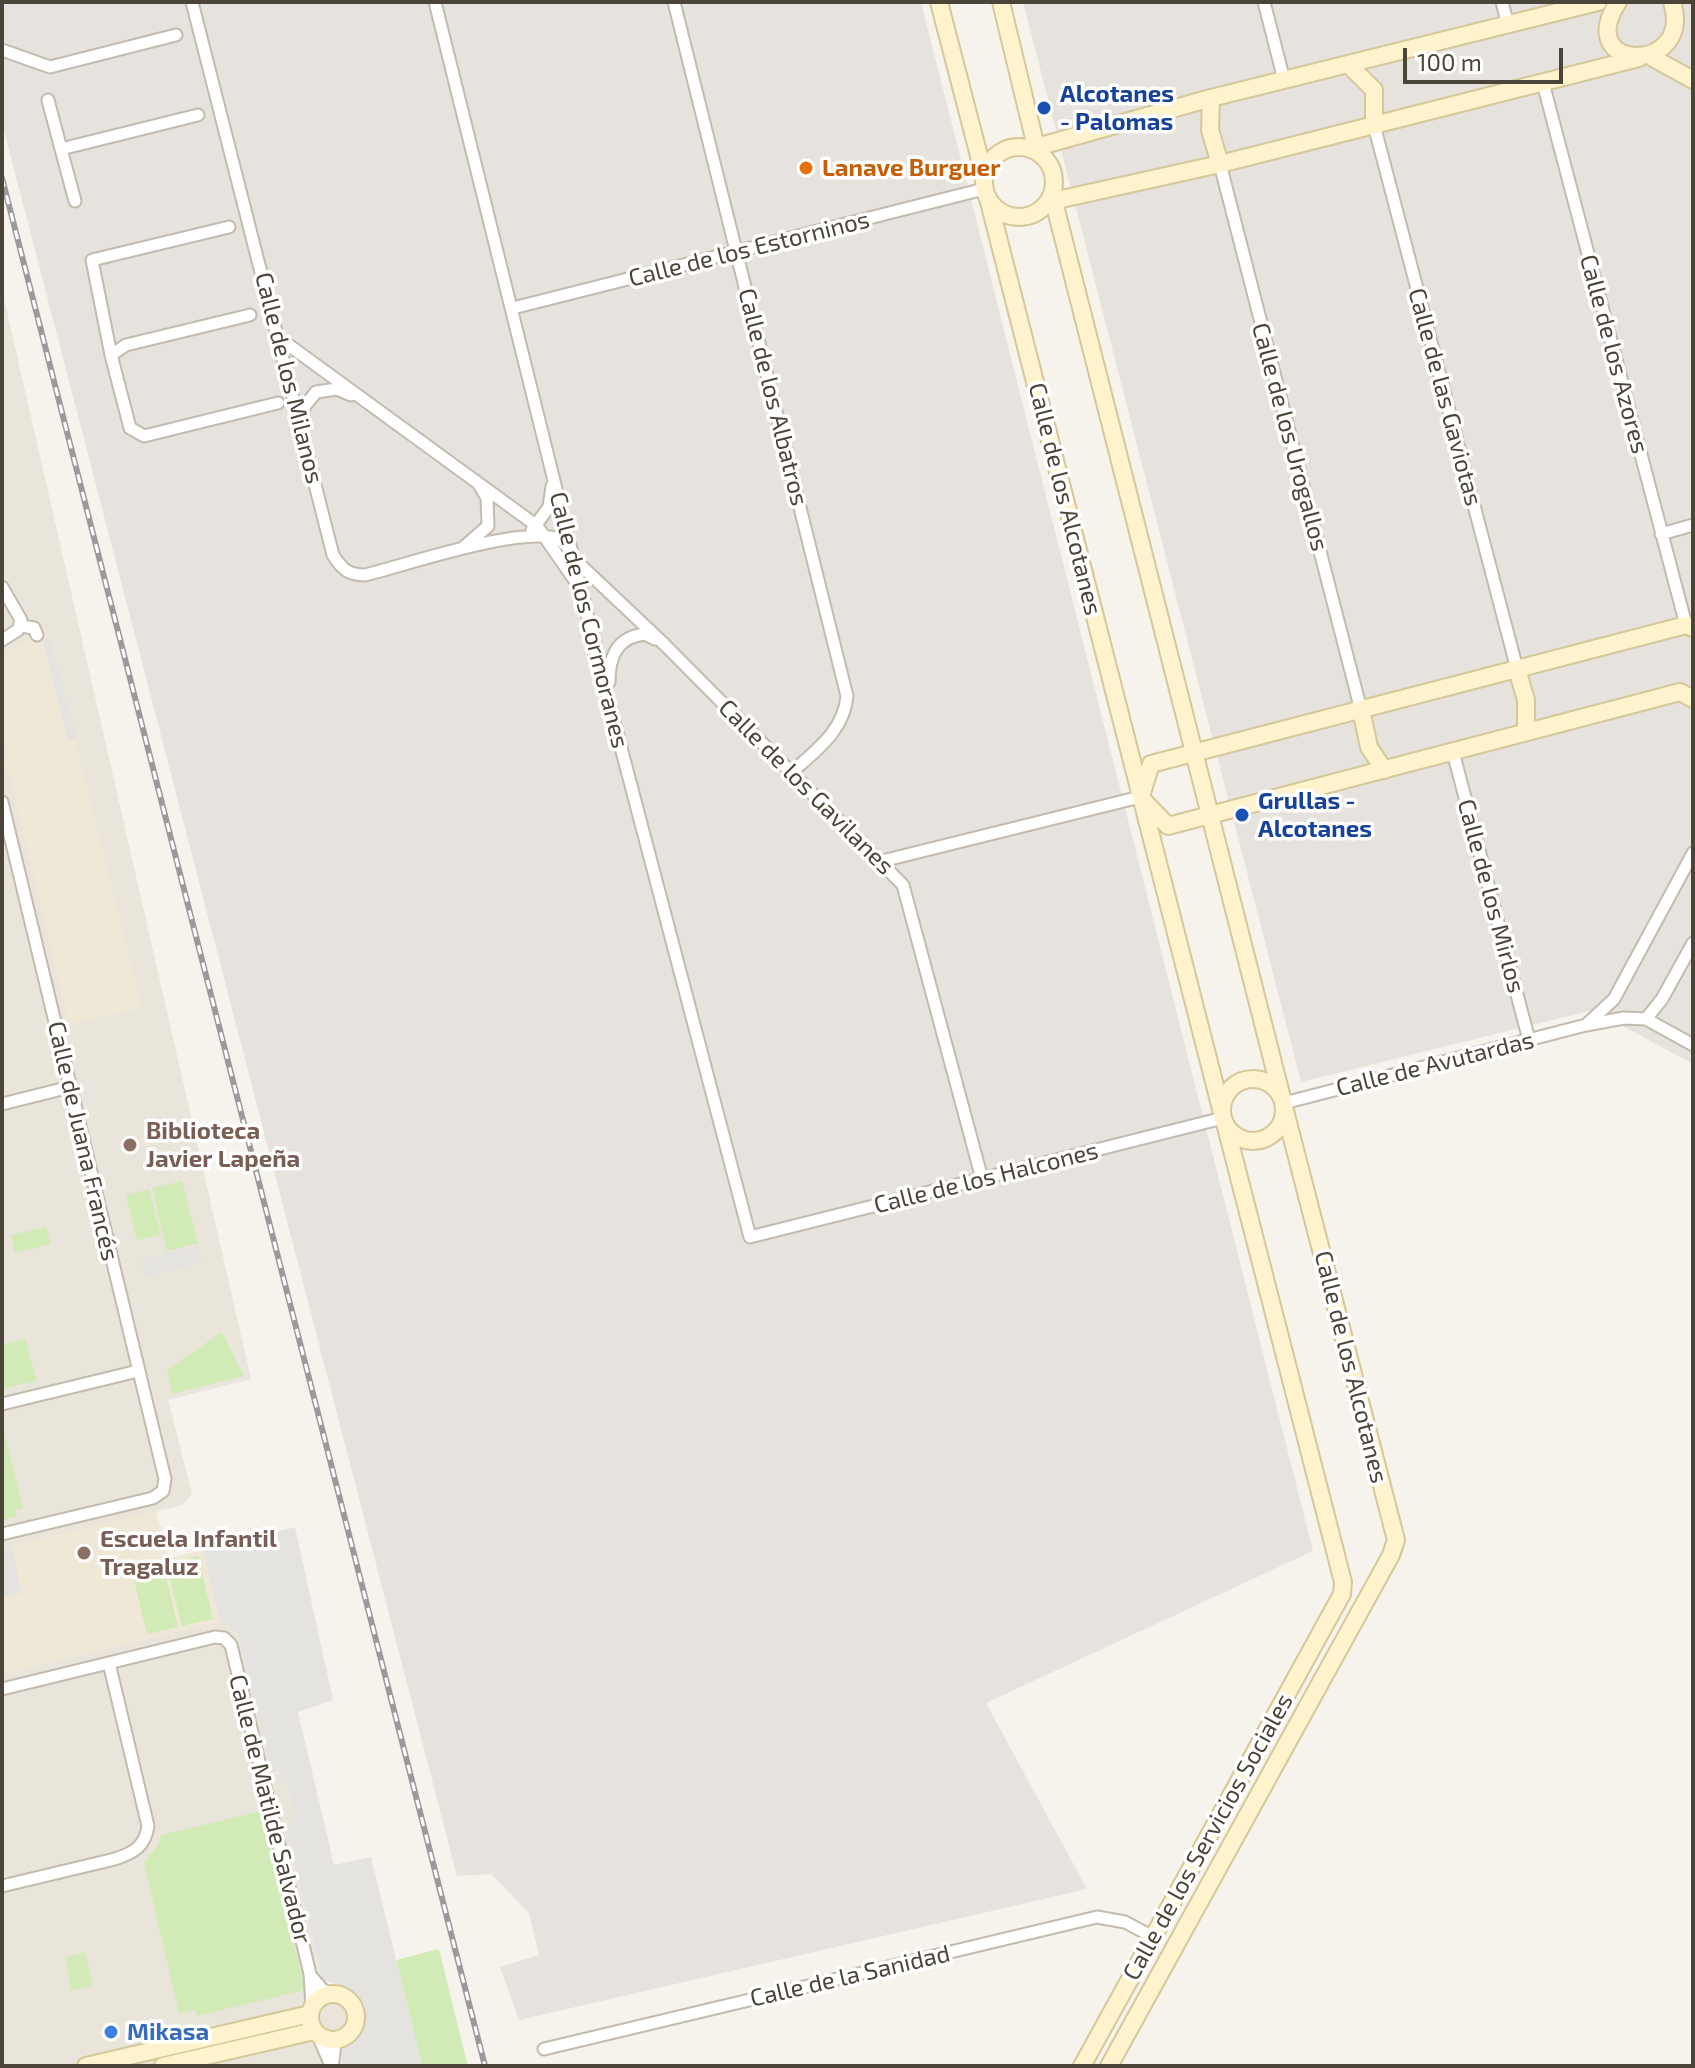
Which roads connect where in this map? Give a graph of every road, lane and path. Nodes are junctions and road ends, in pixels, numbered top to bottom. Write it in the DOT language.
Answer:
graph roads {
  1 [pos="192,2"];
  2 [pos="435,2"];
  3 [pos="674,2"];
  4 [pos="939,2"];
  5 [pos="1001,2"];
  6 [pos="1264,2"];
  7 [pos="1502,2"];
  8 [pos="1598,2"];
  9 [pos="1618,2"];
  10 [pos="1673,3"];
  11 [pos="1693,13"];
  12 [pos="1508,25"];
  13 [pos="176,35"];
  14 [pos="2,50"];
  15 [pos="1646,58"];
  16 [pos="1348,64"];
  17 [pos="1284,80"];
  18 [pos="1693,80"];
  19 [pos="1543,83"];
  20 [pos="1211,98"];
  21 [pos="48,100"];
  22 [pos="198,115"];
  23 [pos="1374,125"];
  24 [pos="61,149"];
  25 [pos="1035,149"];
  26 [pos="1220,164"];
  27 [pos="986,189"];
  28 [pos="1051,199"];
  29 [pos="75,201"];
  30 [pos="229,227"];
  31 [pos="738,253"];
  32 [pos="513,308"];
  33 [pos="250,315"];
  34 [pos="279,338"];
  35 [pos="111,355"];
  36 [pos="368,402"];
  37 [pos="278,403"];
  38 [pos="302,430"];
  39 [pos="553,478"];
  40 [pos="477,482"];
  41 [pos="1693,525"];
  42 [pos="537,526"];
  43 [pos="1661,534"];
  44 [pos="525,535"];
  45 [pos="545,537"];
  46 [pos="458,552"];
  47 [pos="573,558"];
  48 [pos="2,587"];
  49 [pos="581,587"];
  50 [pos="21,626"];
  51 [pos="1690,627"];
  52 [pos="37,635"];
  53 [pos="2,640"];
  54 [pos="664,644"];
  55 [pos="1517,669"];
  56 [pos="1693,699"];
  57 [pos="609,702"];
  58 [pos="1361,710"];
  59 [pos="1526,732"];
  60 [pos="1195,752"];
  61 [pos="1453,752"];
  62 [pos="1384,770"];
  63 [pos="791,773"];
  64 [pos="1140,797"];
  65 [pos="2,802"];
  66 [pos="1211,815"];
  67 [pos="1693,853"];
  68 [pos="878,862"];
  69 [pos="1693,943"];
  70 [pos="1646,1019"];
  71 [pos="1586,1025"];
  72 [pos="1529,1040"];
  73 [pos="1693,1045"];
  74 [pos="70,1087"];
  75 [pos="1283,1103"];
  76 [pos="2,1104"];
  77 [pos="1223,1118"];
  78 [pos="982,1179"];
  79 [pos="750,1237"];
  80 [pos="138,1371"];
  81 [pos="2,1404"];
  82 [pos="2,1534"];
  83 [pos="1335,1607"];
  84 [pos="1356,1619"];
  85 [pos="109,1663"];
  86 [pos="2,1689"];
  87 [pos="2,1886"];
  88 [pos="1153,1937"];
  89 [pos="310,1974"];
  90 [pos="332,1994"];
  91 [pos="311,2010"];
  92 [pos="316,2033"];
  93 [pos="344,2038"];
  94 [pos="544,2049"];
  95 [pos="86,2066"];
  96 [pos="163,2066"];
  97 [pos="332,2066"];
  98 [pos="1082,2066"];
  99 [pos="1109,2066"];
  1 -- 34 [label="street, Calle de los Milanos"];
  2 -- 32 [label="street, Calle de los Cormoranes"];
  3 -- 31 [label="street, Calle de los Albatros"];
  4 -- 27 [label="street, Calle de los Alcotanes"];
  5 -- 25 [label="street"];
  6 -- 17 [label="street"];
  7 -- 12 [label="street"];
  8 -- 12 [label="street"];
  9 -- 15 [label="street"];
  10 -- 11 [label="street"];
  10 -- 15 [label="street"];
  12 -- 16 [label="street"];
  13 -- 14 [label="street"];
  15 -- 18 [label="street"];
  15 -- 19 [label="street"];
  16 -- 17 [label="street"];
  16 -- 23 [label="street"];
  17 -- 20 [label="street"];
  19 -- 23 [label="street"];
  19 -- 43 [label="street, Calle de los Azores"];
  20 -- 25 [label="street"];
  20 -- 26 [label="street"];
  21 -- 24 [label="street"];
  22 -- 24 [label="street"];
  23 -- 26 [label="street"];
  23 -- 55 [label="street, Calle de las Gaviotas"];
  24 -- 29 [label="street"];
  25 -- 27 [label="street"];
  25 -- 28 [label="street"];
  26 -- 28 [label="street"];
  26 -- 58 [label="street, Calle de los Urogallos"];
  27 -- 28 [label="street"];
  27 -- 31 [label="street, Calle de los Estorninos"];
  27 -- 64 [label="street, Calle de los Alcotanes"];
  28 -- 60 [label="street, Calle de los Alcotanes"];
  30 -- 35 [label="street"];
  31 -- 32 [label="street, Calle de los Estorninos"];
  31 -- 63 [label="street, Calle de los Albatros"];
  32 -- 39 [label="street, Calle de los Cormoranes"];
  33 -- 35 [label="street"];
  34 -- 36 [label="street, Calle de los Gavilanes"];
  34 -- 38 [label="street, Calle de los Milanos"];
  35 -- 37 [label="street"];
  36 -- 38 [label="street, Calle de los Gavilanes"];
  36 -- 40 [label="street, Calle de los Gavilanes"];
  38 -- 46 [label="street, Calle de los Milanos"];
  39 -- 42 [label="street"];
  39 -- 47 [label="street, Calle de los Cormoranes"];
  40 -- 42 [label="street, Calle de los Gavilanes"];
  40 -- 46 [label="street"];
  41 -- 43 [label="street"];
  42 -- 44 [label="street"];
  42 -- 45 [label="street, Calle de los Gavilanes"];
  43 -- 51 [label="street, Calle de los Azores"];
  44 -- 45 [label="street"];
  44 -- 46 [label="street, Calle de los Milanos"];
  45 -- 47 [label="street, Calle de los Gavilanes"];
  45 -- 49 [label="street, Calle de los Gavilanes"];
  47 -- 49 [label="street, Calle de los Cormoranes"];
  47 -- 54 [label="street, Calle de los Gavilanes"];
  48 -- 50 [label="street"];
  49 -- 57 [label="street, Calle de los Cormoranes"];
  50 -- 52 [label="street"];
  50 -- 53 [label="street"];
  51 -- 55 [label="street"];
  54 -- 57 [label="street"];
  54 -- 63 [label="street, Calle de los Gavilanes"];
  55 -- 58 [label="street"];
  55 -- 59 [label="street"];
  56 -- 59 [label="street"];
  57 -- 79 [label="street, Calle de los Cormoranes"];
  58 -- 60 [label="street"];
  58 -- 62 [label="street"];
  59 -- 61 [label="street"];
  60 -- 64 [label="street"];
  60 -- 66 [label="street, Calle de los Alcotanes"];
  61 -- 62 [label="street"];
  61 -- 72 [label="street, Calle de los Mirlos"];
  62 -- 66 [label="street"];
  63 -- 68 [label="street, Calle de los Gavilanes"];
  64 -- 66 [label="street, Calle de los Alcotanes"];
  64 -- 68 [label="street"];
  64 -- 77 [label="street, Calle de los Alcotanes"];
  65 -- 74 [label="street, Calle de Juana Francés"];
  66 -- 75 [label="street, Calle de los Alcotanes"];
  67 -- 71 [label="street, Calle de Avutardas"];
  68 -- 78 [label="street, Calle de los Gavilanes"];
  69 -- 70 [label="street"];
  70 -- 71 [label="street, Calle de Avutardas"];
  70 -- 73 [label="street"];
  71 -- 72 [label="street, Calle de Avutardas"];
  72 -- 75 [label="street, Calle de Avutardas"];
  74 -- 76 [label="street"];
  74 -- 80 [label="street, Calle de Juana Francés"];
  75 -- 77 [label="street"];
  75 -- 77 [label="street"];
  75 -- 84 [label="street, Calle de los Alcotanes"];
  77 -- 78 [label="street, Calle de los Halcones"];
  77 -- 83 [label="street, Calle de los Alcotanes"];
  78 -- 79 [label="street, Calle de los Halcones"];
  80 -- 81 [label="street"];
  80 -- 82 [label="street, Calle de Juana Francés"];
  83 -- 88 [label="street, Calle de los Servicios Sociales"];
  84 -- 99 [label="street, Calle de los Servicios Sociales"];
  85 -- 86 [label="street"];
  85 -- 87 [label="street"];
  85 -- 89 [label="street, Calle de Matilde Salvador"];
  88 -- 94 [label="street, Calle de la Sanidad"];
  88 -- 98 [label="street, Calle de los Servicios Sociales"];
  89 -- 90 [label="street, Calle de Matilde Salvador"];
  89 -- 91 [label="street, Calle de Matilde Salvador"];
  90 -- 91 [label="street"];
  90 -- 93 [label="street"];
  91 -- 92 [label="street"];
  91 -- 95 [label="street"];
  92 -- 93 [label="street"];
  92 -- 96 [label="street"];
  92 -- 97 [label="street"];
  93 -- 97 [label="street"];
}
